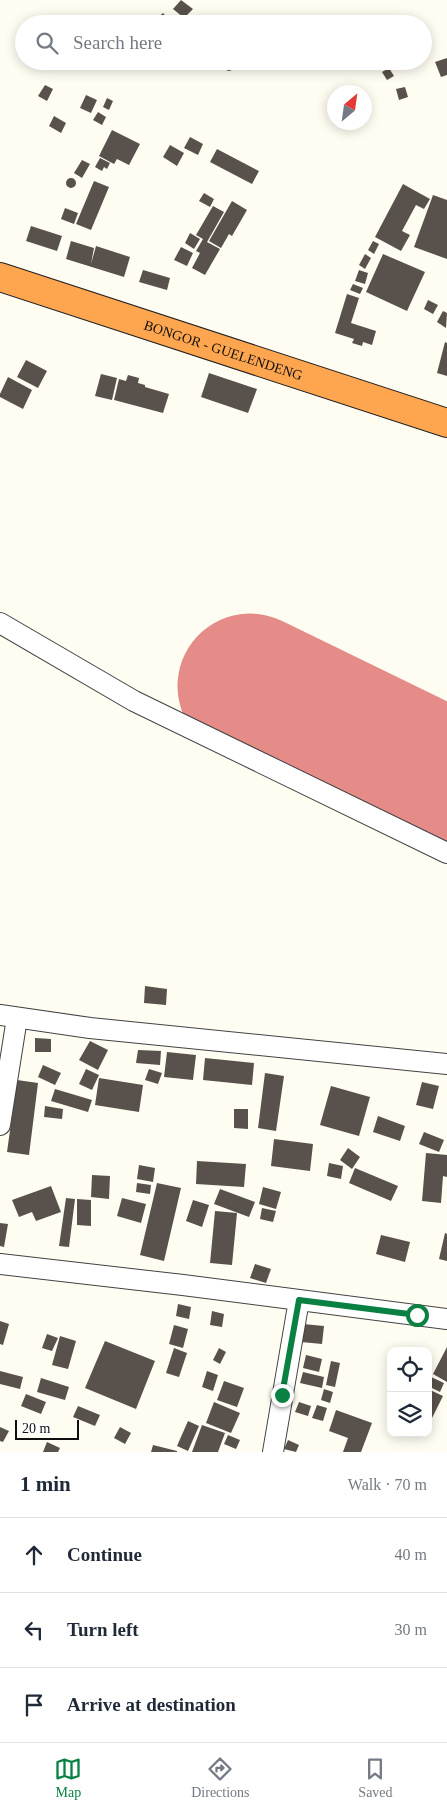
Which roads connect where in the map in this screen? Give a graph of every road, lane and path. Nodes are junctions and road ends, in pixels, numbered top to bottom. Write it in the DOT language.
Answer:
graph roads {
  1 [pos="0,277"];
  2 [pos="447,423"];
  3 [pos="0,623"];
  4 [pos="447,854"];
  5 [pos="8,1016"];
  6 [pos="447,1064"];
  7 [pos="0,1126"];
  8 [pos="0,1264"];
  9 [pos="299,1300"];
  10 [pos="447,1319"];
  11 [pos="272,1452"];
  1 -- 2 [label="highway, BONGOR - GUELENDENG"];
  3 -- 4 [label="street"];
  5 -- 6 [label="street"];
  5 -- 7 [label="street"];
  8 -- 9 [label="street"];
  9 -- 10 [label="street"];
  9 -- 11 [label="street"];
}
